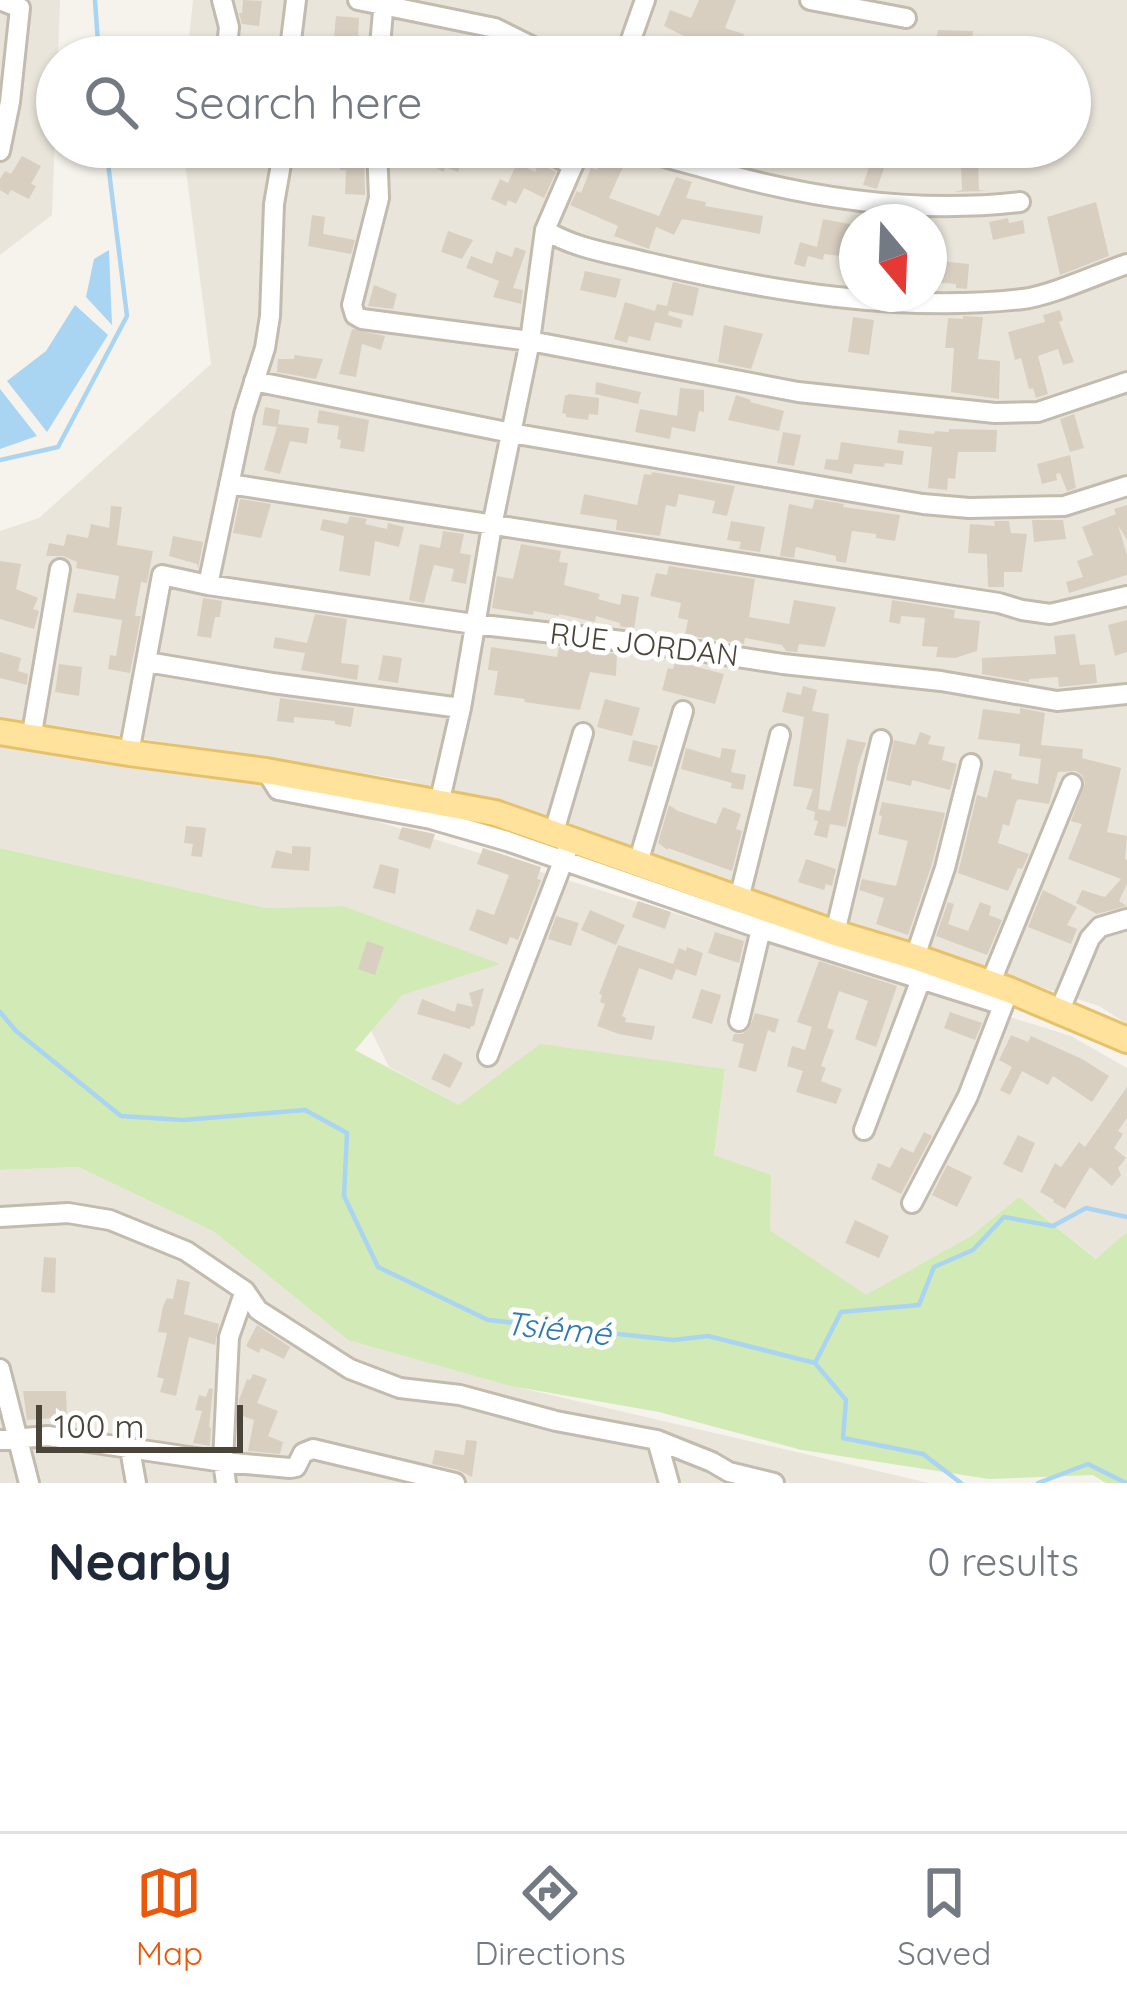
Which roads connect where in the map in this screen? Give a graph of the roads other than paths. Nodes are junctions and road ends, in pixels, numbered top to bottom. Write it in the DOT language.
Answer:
graph roads {
  1 [pos="0,0"];
  2 [pos="222,0"];
  3 [pos="296,0"];
  4 [pos="358,0"];
  5 [pos="645,0"];
  6 [pos="810,0"];
  7 [pos="383,3"];
  8 [pos="906,18"];
  9 [pos="228,36"];
  10 [pos="292,36"];
  11 [pos="381,36"];
  12 [pos="511,36"];
  13 [pos="630,36"];
  14 [pos="1,146"];
  15 [pos="280,168"];
  16 [pos="378,168"];
  17 [pos="572,168"];
  18 [pos="708,168"];
  19 [pos="1020,202"];
  20 [pos="545,230"];
  21 [pos="1127,264"];
  22 [pos="530,341"];
  23 [pos="254,380"];
  24 [pos="1127,382"];
  25 [pos="511,433"];
  26 [pos="229,484"];
  27 [pos="1127,486"];
  28 [pos="492,526"];
  29 [pos="60,569"];
  30 [pos="208,585"];
  31 [pos="1127,596"];
  32 [pos="474,624"];
  33 [pos="147,662"];
  34 [pos="1127,694"];
  35 [pos="461,708"];
  36 [pos="683,711"];
  37 [pos="0,732"];
  38 [pos="583,733"];
  39 [pos="780,735"];
  40 [pos="31,739"];
  41 [pos="881,740"];
  42 [pos="129,753"];
  43 [pos="971,764"];
  44 [pos="266,771"];
  45 [pos="1072,784"];
  46 [pos="439,804"];
  47 [pos="563,846"];
  48 [pos="638,862"];
  49 [pos="739,899"];
  50 [pos="1127,919"];
  51 [pos="761,929"];
  52 [pos="835,933"];
  53 [pos="922,966"];
  54 [pos="1001,993"];
  55 [pos="1059,1012"];
  56 [pos="739,1021"];
  57 [pos="1127,1040"];
  58 [pos="488,1056"];
  59 [pos="865,1130"];
  60 [pos="912,1203"];
  61 [pos="0,1217"];
  62 [pos="245,1291"];
  63 [pos="0,1370"];
  64 [pos="9,1440"];
  65 [pos="657,1440"];
  66 [pos="130,1449"];
  67 [pos="223,1462"];
  68 [pos="395,1477"];
  69 [pos="29,1483"];
  70 [pos="136,1483"];
  71 [pos="226,1483"];
  72 [pos="455,1483"];
  73 [pos="669,1483"];
  74 [pos="774,1483"];
  1 -- 14 [label="street"];
  2 -- 9 [label="street"];
  3 -- 10 [label="street"];
  4 -- 7 [label="street"];
  5 -- 13 [label="street"];
  6 -- 8 [label="street"];
  7 -- 11 [label="street"];
  7 -- 12 [label="street"];
  15 -- 23 [label="street"];
  16 -- 22 [label="street"];
  17 -- 20 [label="street"];
  18 -- 19 [label="street"];
  20 -- 21 [label="street"];
  20 -- 22 [label="street"];
  22 -- 24 [label="street"];
  22 -- 25 [label="street"];
  23 -- 25 [label="street"];
  23 -- 26 [label="street"];
  25 -- 27 [label="street"];
  25 -- 28 [label="street"];
  26 -- 28 [label="street"];
  26 -- 30 [label="street"];
  28 -- 31 [label="street"];
  28 -- 32 [label="street"];
  29 -- 40 [label="street"];
  30 -- 32 [label="street, RUE JORDAN"];
  30 -- 33 [label="street, RUE JORDAN"];
  32 -- 34 [label="street, RUE JORDAN"];
  32 -- 35 [label="street"];
  33 -- 35 [label="street"];
  33 -- 42 [label="street"];
  35 -- 46 [label="street"];
  36 -- 48 [label="street"];
  37 -- 40 [label="main road"];
  38 -- 47 [label="street"];
  39 -- 49 [label="street"];
  40 -- 42 [label="main road"];
  41 -- 52 [label="street"];
  42 -- 44 [label="main road"];
  43 -- 53 [label="street"];
  44 -- 46 [label="main road"];
  44 -- 47 [label="street"];
  45 -- 54 [label="street"];
  46 -- 47 [label="main road"];
  47 -- 48 [label="main road"];
  47 -- 51 [label="street"];
  47 -- 58 [label="street"];
  48 -- 49 [label="main road"];
  49 -- 52 [label="main road"];
  50 -- 55 [label="street"];
  51 -- 53 [label="street"];
  51 -- 56 [label="street"];
  52 -- 53 [label="main road"];
  53 -- 54 [label="main road"];
  53 -- 59 [label="street"];
  54 -- 55 [label="main road"];
  54 -- 60 [label="street"];
  55 -- 57 [label="main road"];
  61 -- 62 [label="street"];
  62 -- 65 [label="street"];
  62 -- 67 [label="street"];
  63 -- 64 [label="street"];
  64 -- 66 [label="street"];
  64 -- 69 [label="street"];
  65 -- 73 [label="street"];
  65 -- 74 [label="street"];
  66 -- 67 [label="street"];
  66 -- 70 [label="street"];
  67 -- 68 [label="street"];
  67 -- 71 [label="street"];
  68 -- 72 [label="street"];
}
